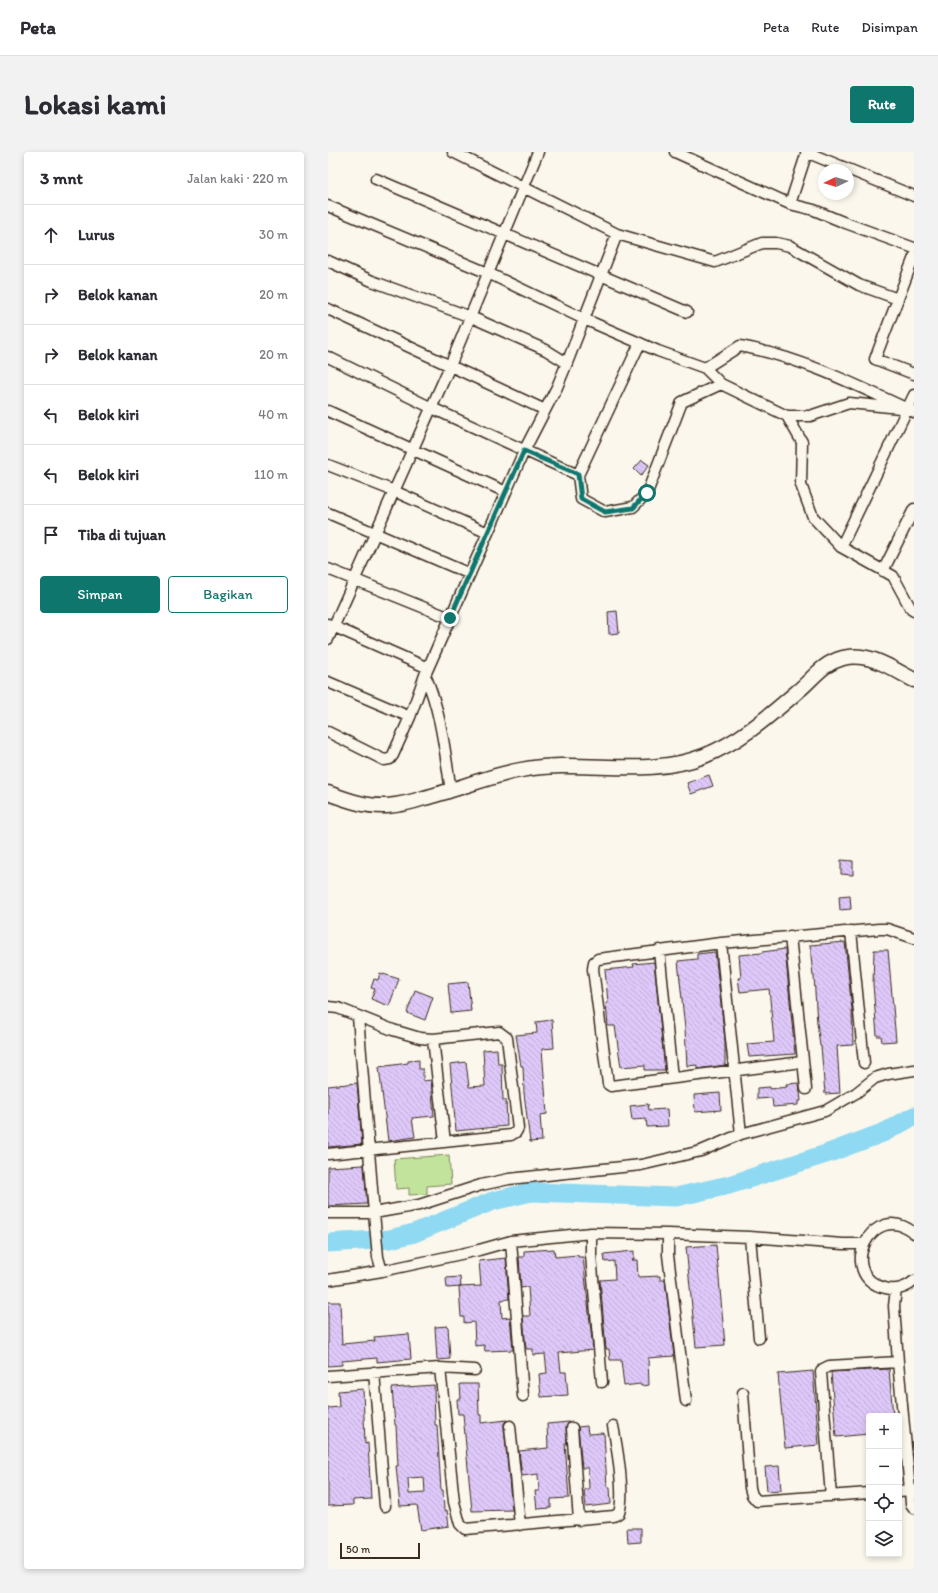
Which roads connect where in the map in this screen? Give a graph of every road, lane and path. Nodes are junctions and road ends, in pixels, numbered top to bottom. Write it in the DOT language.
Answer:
graph roads {
  1 [pos="453,152"];
  2 [pos="538,152"];
  3 [pos="675,152"];
  4 [pos="807,152"];
  5 [pos="376,179"];
  6 [pos="522,187"];
  7 [pos="914,196"];
  8 [pos="790,204"];
  9 [pos="328,206"];
  10 [pos="505,234"];
  11 [pos="617,234"];
  12 [pos="914,248"];
  13 [pos="914,258"];
  14 [pos="328,260"];
  15 [pos="488,273"];
  16 [pos="600,275"];
  17 [pos="898,299"];
  18 [pos="328,309"];
  19 [pos="687,312"];
  20 [pos="471,316"];
  21 [pos="584,319"];
  22 [pos="640,343"];
  23 [pos="328,357"];
  24 [pos="567,363"];
  25 [pos="450,366"];
  26 [pos="705,368"];
  27 [pos="914,374"];
  28 [pos="721,384"];
  29 [pos="914,395"];
  30 [pos="432,408"];
  31 [pos="545,410"];
  32 [pos="911,410"];
  33 [pos="328,411"];
  34 [pos="787,416"];
  35 [pos="413,449"];
  36 [pos="524,451"];
  37 [pos="328,465"];
  38 [pos="578,474"];
  39 [pos="394,491"];
  40 [pos="506,492"];
  41 [pos="914,509"];
  42 [pos="328,513"];
  43 [pos="488,533"];
  44 [pos="375,534"];
  45 [pos="842,547"];
  46 [pos="328,569"];
  47 [pos="883,571"];
  48 [pos="470,574"];
  49 [pos="354,580"];
  50 [pos="914,611"];
  51 [pos="450,618"];
  52 [pos="331,626"];
  53 [pos="328,639"];
  54 [pos="427,672"];
  55 [pos="914,680"];
  56 [pos="328,682"];
  57 [pos="410,717"];
  58 [pos="328,732"];
  59 [pos="451,791"];
  60 [pos="328,794"];
  61 [pos="852,931"];
  62 [pos="790,936"];
  63 [pos="914,938"];
  64 [pos="721,942"];
  65 [pos="659,950"];
  66 [pos="328,1007"];
  67 [pos="358,1017"];
  68 [pos="433,1039"];
  69 [pos="802,1062"];
  70 [pos="864,1063"];
  71 [pos="735,1070"];
  72 [pos="914,1070"];
  73 [pos="672,1078"];
  74 [pos="806,1089"];
  75 [pos="741,1134"];
  76 [pos="445,1142"];
  77 [pos="370,1151"];
  78 [pos="328,1154"];
  79 [pos="328,1213"];
  80 [pos="374,1213"];
  81 [pos="591,1233"];
  82 [pos="914,1233"];
  83 [pos="668,1234"];
  84 [pos="750,1237"];
  85 [pos="511,1241"];
  86 [pos="842,1244"];
  87 [pos="863,1244"];
  88 [pos="861,1255"];
  89 [pos="382,1271"];
  90 [pos="328,1280"];
  91 [pos="913,1283"];
  92 [pos="892,1289"];
  93 [pos="759,1338"];
  94 [pos="898,1362"];
  95 [pos="440,1368"];
  96 [pos="475,1370"];
  97 [pos="374,1372"];
  98 [pos="328,1376"];
  99 [pos="602,1382"];
  100 [pos="743,1393"];
  101 [pos="523,1396"];
  102 [pos="686,1401"];
  103 [pos="510,1426"];
  104 [pos="613,1426"];
  105 [pos="572,1428"];
  106 [pos="912,1490"];
  107 [pos="902,1491"];
  108 [pos="866,1493"];
  109 [pos="831,1496"];
  110 [pos="384,1506"];
  111 [pos="914,1508"];
  112 [pos="579,1520"];
  113 [pos="520,1525"];
  1 -- 6 [label="street"];
  2 -- 6 [label="street"];
  3 -- 8 [label="street"];
  4 -- 7 [label="street"];
  4 -- 8 [label="street"];
  5 -- 10 [label="street"];
  6 -- 10 [label="street"];
  6 -- 11 [label="street"];
  8 -- 12 [label="street"];
  9 -- 15 [label="street"];
  10 -- 15 [label="street"];
  10 -- 16 [label="street"];
  11 -- 16 [label="street"];
  11 -- 17 [label="street"];
  13 -- 17 [label="street"];
  14 -- 20 [label="street"];
  15 -- 20 [label="street"];
  15 -- 21 [label="street"];
  16 -- 19 [label="street"];
  16 -- 21 [label="street"];
  17 -- 27 [label="street"];
  18 -- 25 [label="street"];
  20 -- 24 [label="street"];
  20 -- 25 [label="street"];
  21 -- 22 [label="street"];
  21 -- 24 [label="street"];
  22 -- 26 [label="street"];
  22 -- 38 [label="street"];
  23 -- 30 [label="street"];
  24 -- 31 [label="street"];
  25 -- 30 [label="street"];
  25 -- 31 [label="street"];
  26 -- 28 [label="street"];
  26 -- 32 [label="street"];
  28 -- 34 [label="street"];
  28 -- 38 [label="street"];
  29 -- 32 [label="street"];
  30 -- 35 [label="street"];
  30 -- 36 [label="street"];
  31 -- 36 [label="street"];
  32 -- 34 [label="street"];
  32 -- 45 [label="street"];
  33 -- 35 [label="street"];
  34 -- 45 [label="street"];
  35 -- 39 [label="street"];
  35 -- 40 [label="street"];
  36 -- 38 [label="street"];
  36 -- 40 [label="street"];
  37 -- 39 [label="street"];
  39 -- 43 [label="street"];
  39 -- 44 [label="street"];
  40 -- 43 [label="street"];
  41 -- 47 [label="street"];
  42 -- 44 [label="street"];
  43 -- 48 [label="street"];
  44 -- 48 [label="street"];
  44 -- 49 [label="street"];
  45 -- 47 [label="street"];
  46 -- 49 [label="street"];
  47 -- 50 [label="street"];
  48 -- 51 [label="street"];
  49 -- 51 [label="street"];
  49 -- 52 [label="street"];
  51 -- 54 [label="street"];
  52 -- 53 [label="street"];
  52 -- 54 [label="street"];
  54 -- 57 [label="street"];
  54 -- 59 [label="street"];
  55 -- 59 [label="main road"];
  56 -- 57 [label="street"];
  57 -- 58 [label="street"];
  59 -- 60 [label="main road"];
  61 -- 62 [label="street"];
  61 -- 63 [label="street"];
  61 -- 70 [label="street"];
  62 -- 64 [label="street"];
  62 -- 69 [label="street"];
  64 -- 65 [label="street"];
  64 -- 71 [label="street"];
  65 -- 73 [label="street"];
  65 -- 73 [label="street"];
  66 -- 67 [label="street"];
  67 -- 68 [label="street"];
  67 -- 77 [label="street"];
  68 -- 76 [label="street"];
  68 -- 76 [label="street"];
  69 -- 71 [label="street"];
  69 -- 74 [label="street"];
  71 -- 73 [label="street"];
  71 -- 75 [label="street"];
  72 -- 75 [label="street"];
  75 -- 80 [label="street"];
  76 -- 77 [label="street"];
  77 -- 78 [label="street"];
  77 -- 80 [label="street"];
  79 -- 80 [label="street"];
  80 -- 89 [label="street"];
  81 -- 83 [label="street"];
  81 -- 85 [label="street"];
  81 -- 99 [label="street"];
  82 -- 87 [label="street"];
  83 -- 84 [label="street"];
  83 -- 102 [label="street"];
  84 -- 86 [label="street"];
  84 -- 93 [label="street"];
  85 -- 89 [label="street"];
  85 -- 101 [label="street"];
  86 -- 87 [label="street"];
  86 -- 88 [label="street"];
  87 -- 88 [label="street"];
  88 -- 92 [label="street"];
  89 -- 90 [label="street"];
  91 -- 92 [label="street"];
  92 -- 94 [label="street"];
  94 -- 106 [label="street"];
  94 -- 109 [label="street"];
  95 -- 96 [label="street"];
  95 -- 97 [label="street"];
  95 -- 113 [label="street"];
  97 -- 98 [label="street"];
  97 -- 110 [label="street"];
  100 -- 109 [label="street"];
  103 -- 113 [label="street"];
  104 -- 112 [label="street"];
  105 -- 112 [label="street"];
  106 -- 107 [label="street"];
  106 -- 111 [label="street"];
  108 -- 109 [label="street"];
  112 -- 113 [label="street"];
}
